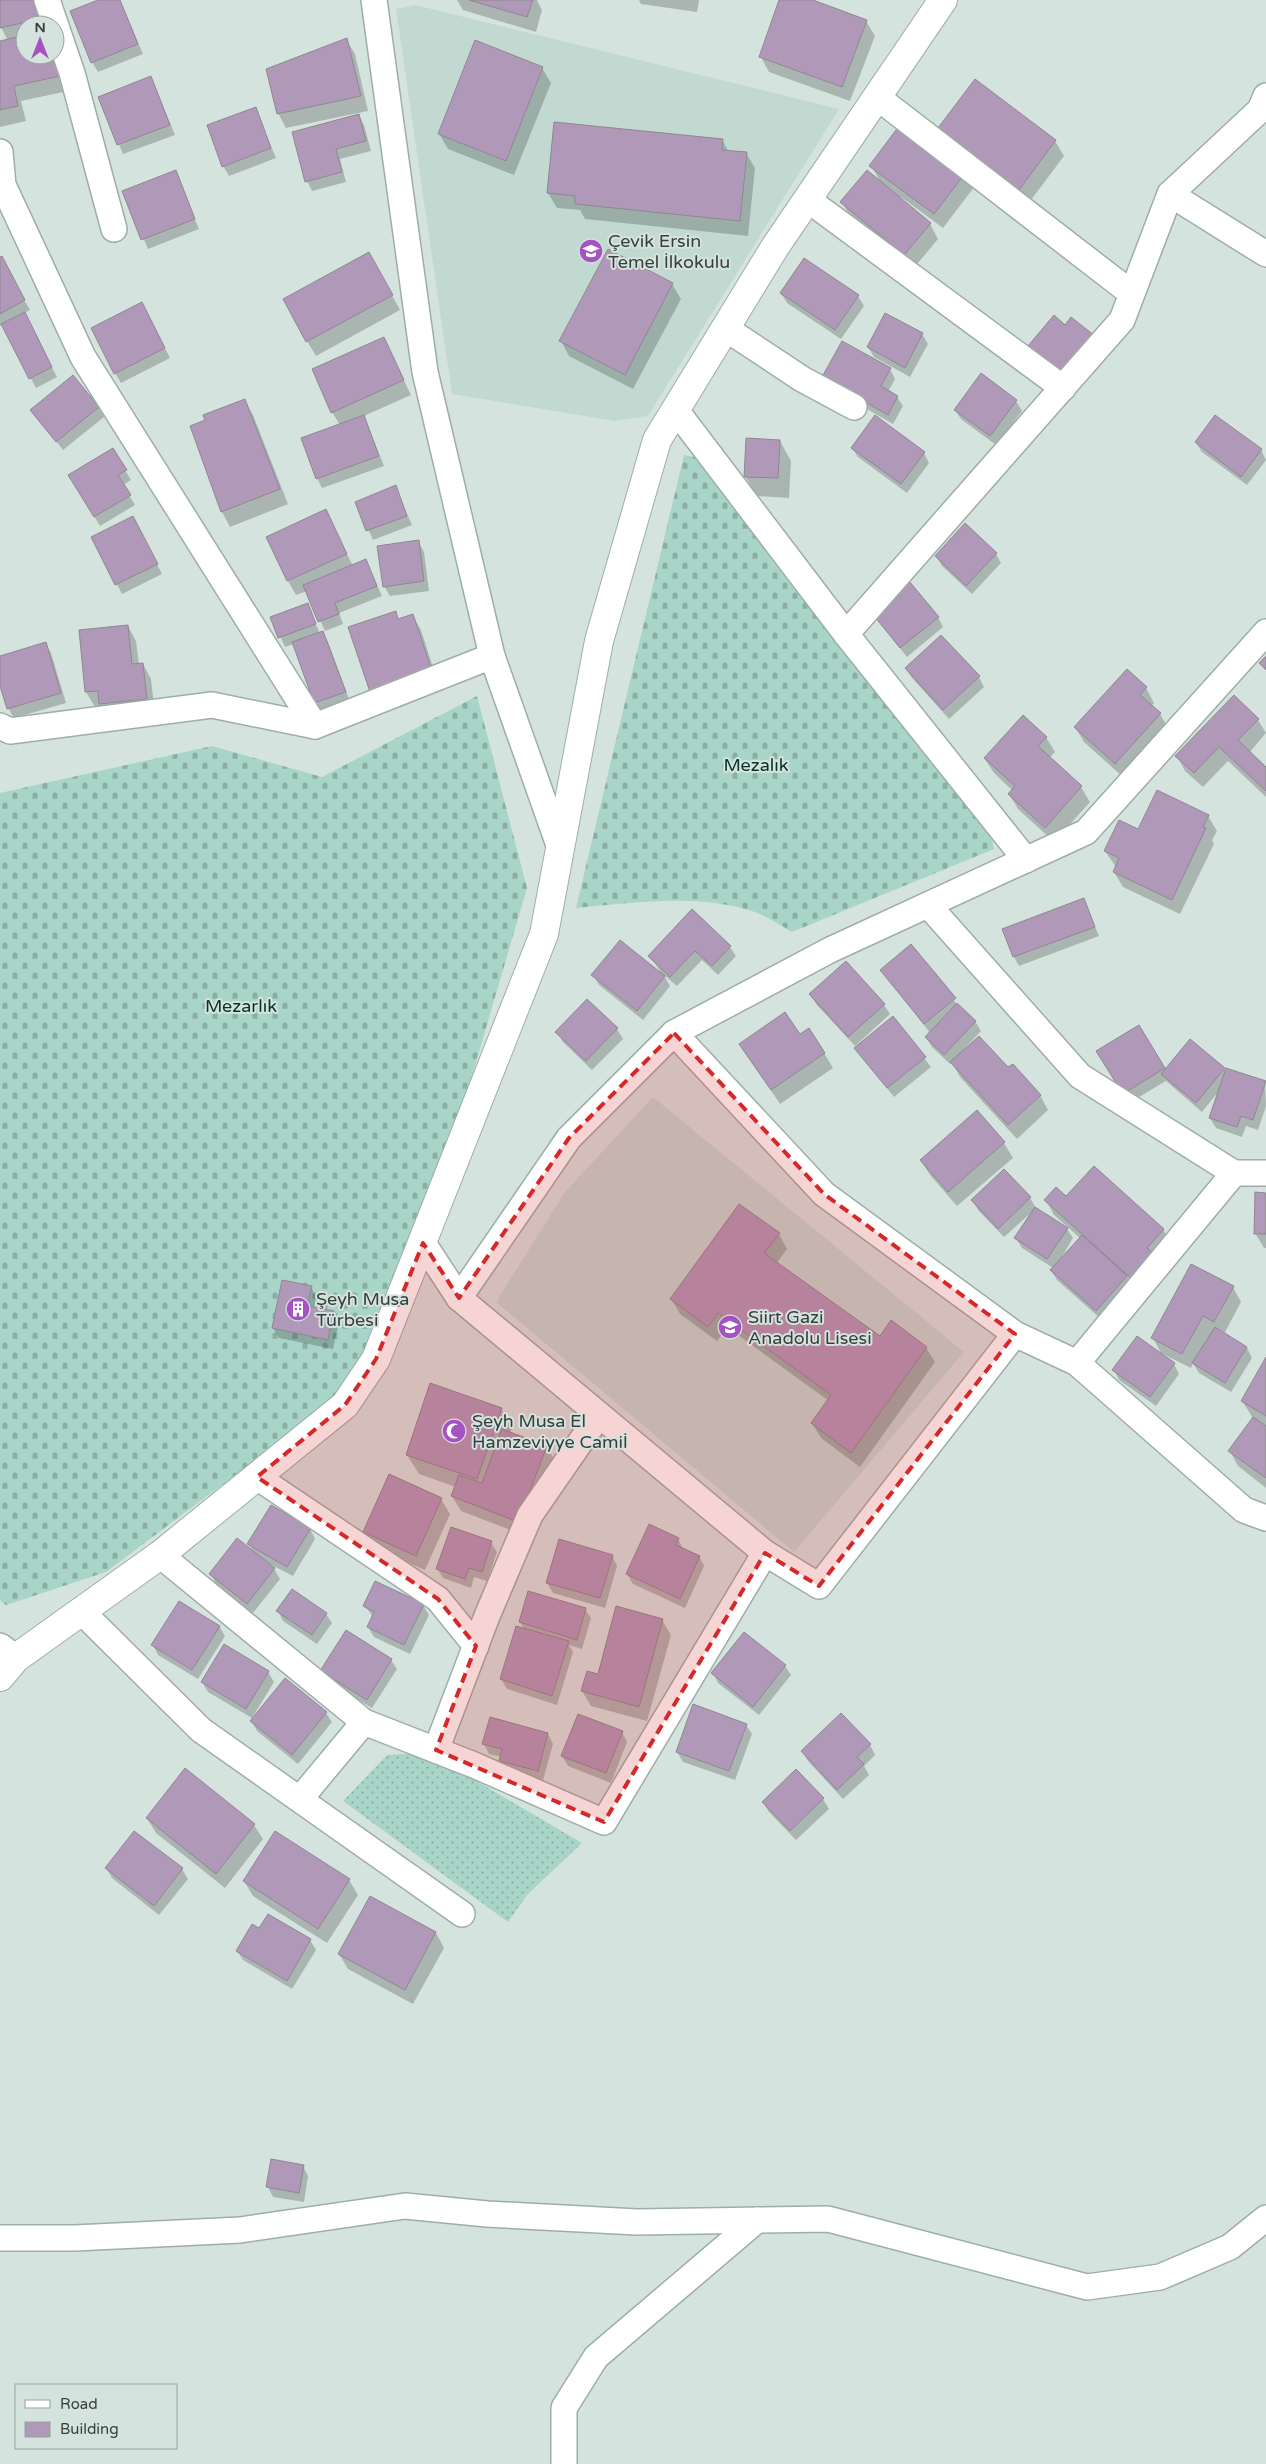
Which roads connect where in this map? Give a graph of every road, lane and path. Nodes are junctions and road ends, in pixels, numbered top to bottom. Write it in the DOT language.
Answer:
graph roads {
  1 [pos="47,0"];
  2 [pos="374,0"];
  3 [pos="943,0"];
  4 [pos="1266,96"];
  5 [pos="877,97"];
  6 [pos="0,152"];
  7 [pos="2,185"];
  8 [pos="1170,194"];
  9 [pos="807,200"];
  10 [pos="114,229"];
  11 [pos="1266,254"];
  12 [pos="1131,293"];
  13 [pos="725,328"];
  14 [pos="1063,388"];
  15 [pos="854,407"];
  16 [pos="675,409"];
  17 [pos="1266,632"];
  18 [pos="846,634"];
  19 [pos="492,656"];
  20 [pos="315,726"];
  21 [pos="3,733"];
  22 [pos="560,848"];
  23 [pos="1026,860"];
  24 [pos="928,905"];
  25 [pos="674,1033"];
  26 [pos="1234,1173"];
  27 [pos="1266,1173"];
  28 [pos="423,1242"];
  29 [pos="459,1298"];
  30 [pos="1016,1334"];
  31 [pos="1077,1363"];
  32 [pos="599,1414"];
  33 [pos="257,1477"];
  34 [pos="1266,1518"];
  35 [pos="765,1553"];
  36 [pos="160,1555"];
  37 [pos="81,1611"];
  38 [pos="476,1646"];
  39 [pos="5,1660"];
  40 [pos="364,1722"];
  41 [pos="436,1750"];
  42 [pos="300,1799"];
  43 [pos="462,1914"];
  44 [pos="1266,2218"];
  45 [pos="757,2220"];
  46 [pos="0,2238"];
  47 [pos="564,2464"];
  1 -- 10 [label="street"];
  2 -- 19 [label="street"];
  3 -- 5 [label="street"];
  4 -- 8 [label="street"];
  5 -- 9 [label="street"];
  5 -- 12 [label="street"];
  6 -- 7 [label="street"];
  7 -- 20 [label="street"];
  8 -- 11 [label="street"];
  8 -- 12 [label="street"];
  9 -- 13 [label="street"];
  9 -- 14 [label="street"];
  12 -- 14 [label="street"];
  13 -- 15 [label="street"];
  13 -- 16 [label="street"];
  14 -- 18 [label="street"];
  16 -- 18 [label="street"];
  16 -- 22 [label="street"];
  17 -- 23 [label="street"];
  18 -- 23 [label="street"];
  19 -- 20 [label="street"];
  19 -- 22 [label="street"];
  20 -- 21 [label="street"];
  22 -- 28 [label="street"];
  23 -- 24 [label="street"];
  24 -- 25 [label="street"];
  24 -- 26 [label="street"];
  25 -- 29 [label="street"];
  25 -- 30 [label="street"];
  26 -- 27 [label="street"];
  26 -- 31 [label="street"];
  28 -- 29 [label="street"];
  28 -- 33 [label="street"];
  29 -- 32 [label="street"];
  30 -- 31 [label="street"];
  30 -- 35 [label="street"];
  31 -- 34 [label="street"];
  32 -- 35 [label="street"];
  32 -- 38 [label="street"];
  33 -- 36 [label="street"];
  33 -- 38 [label="street"];
  35 -- 41 [label="street"];
  36 -- 37 [label="street"];
  36 -- 40 [label="street"];
  37 -- 39 [label="street"];
  37 -- 42 [label="street"];
  38 -- 41 [label="street"];
  40 -- 41 [label="street"];
  40 -- 42 [label="street"];
  42 -- 43 [label="street"];
  44 -- 45 [label="street"];
  45 -- 46 [label="street"];
  45 -- 47 [label="street"];
}
